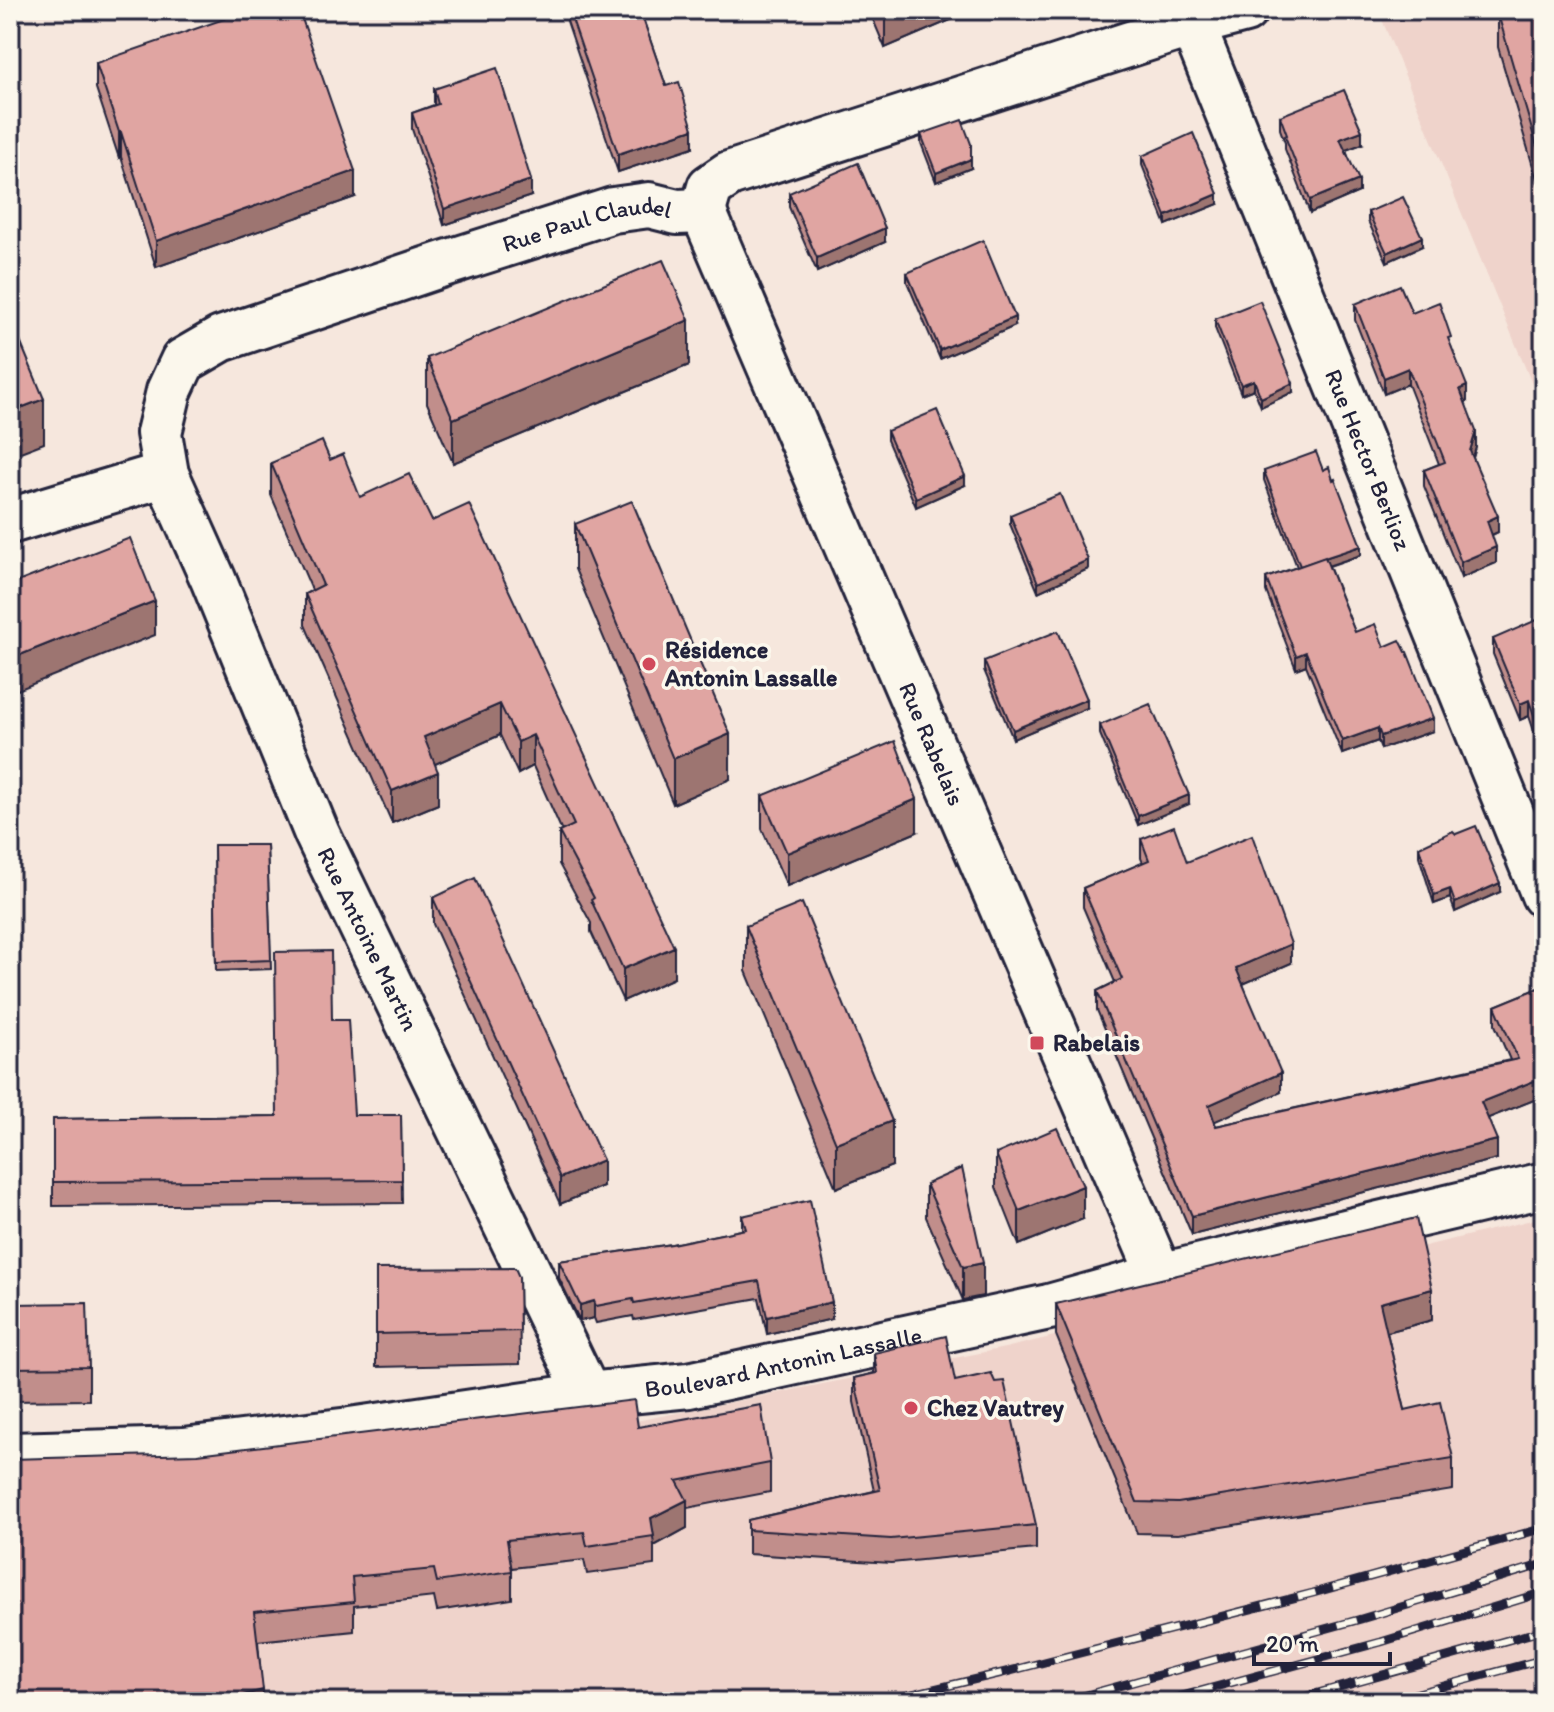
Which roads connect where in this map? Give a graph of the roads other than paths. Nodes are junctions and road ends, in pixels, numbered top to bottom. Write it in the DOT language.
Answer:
graph roads {
  1 [pos="1245,10"];
  2 [pos="1192,24"];
  3 [pos="703,211"];
  4 [pos="166,474"];
  5 [pos="10,521"];
  6 [pos="1544,895"];
  7 [pos="1544,1185"];
  8 [pos="1160,1276"];
  9 [pos="588,1395"];
  10 [pos="10,1455"];
  1 -- 2 [label="street, Rue Paul Claudel"];
  2 -- 3 [label="street, Rue Paul Claudel"];
  2 -- 6 [label="street, Rue Hector Berlioz"];
  3 -- 4 [label="street, Rue Paul Claudel"];
  3 -- 8 [label="street, Rue Rabelais"];
  4 -- 5 [label="street"];
  4 -- 9 [label="street, Rue Antoine Martin"];
  7 -- 8 [label="street, Boulevard Antonin Lassalle"];
  8 -- 9 [label="street, Boulevard Antonin Lassalle"];
  9 -- 10 [label="street, Boulevard Antonin Lassalle"];
}
